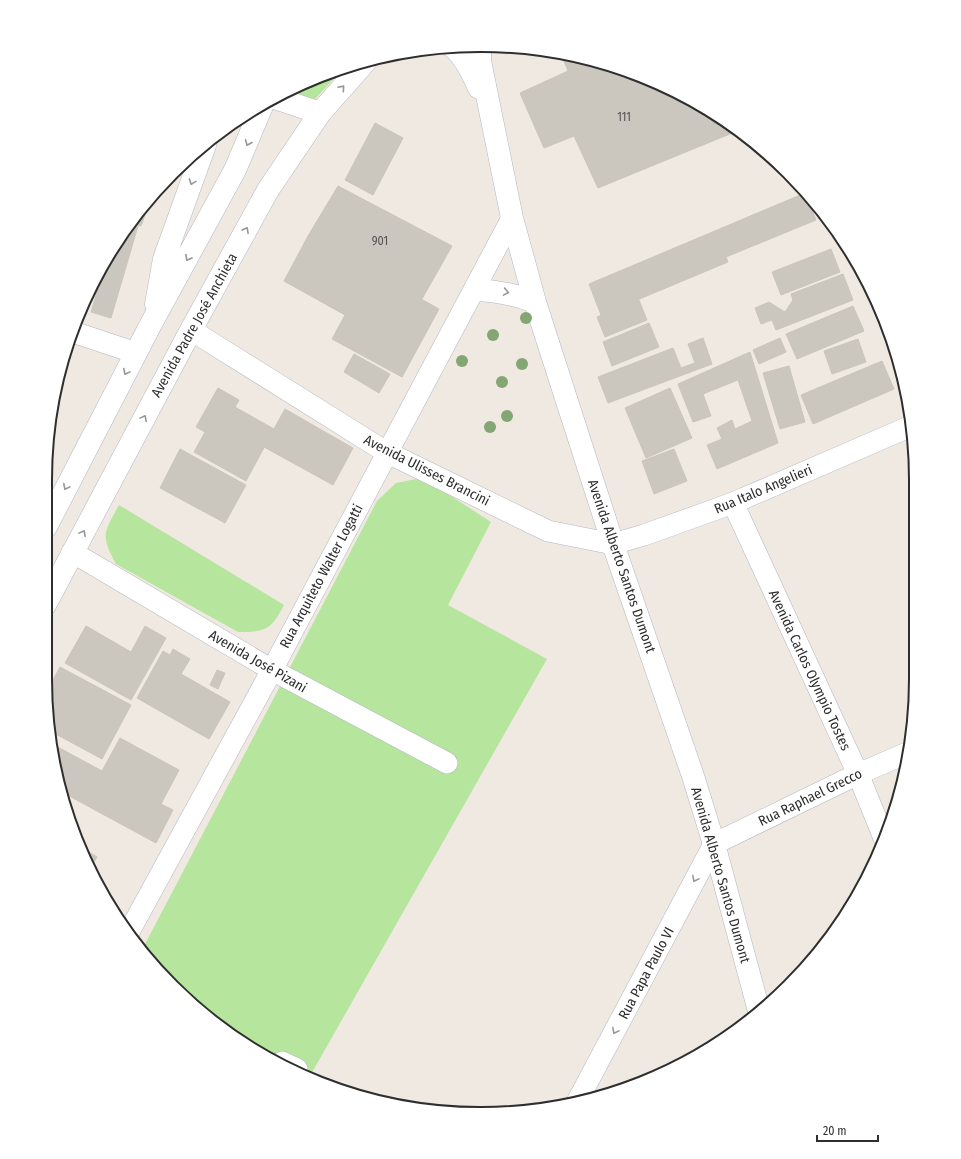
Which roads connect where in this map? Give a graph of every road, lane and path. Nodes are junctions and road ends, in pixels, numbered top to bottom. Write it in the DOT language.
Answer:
graph roads {
  1 [pos="480,52"];
  2 [pos="459,53"];
  3 [pos="356,71"];
  4 [pos="282,100"];
  5 [pos="259,113"];
  6 [pos="320,113"];
  7 [pos="492,120"];
  8 [pos="201,156"];
  9 [pos="512,218"];
  10 [pos="474,290"];
  11 [pos="535,302"];
  12 [pos="152,322"];
  13 [pos="191,330"];
  14 [pos="79,334"];
  15 [pos="136,353"];
  16 [pos="905,428"];
  17 [pos="386,452"];
  18 [pos="733,503"];
  19 [pos="52,515"];
  20 [pos="614,544"];
  21 [pos="72,552"];
  22 [pos="52,591"];
  23 [pos="272,670"];
  24 [pos="902,756"];
  25 [pos="447,763"];
  26 [pos="858,774"];
  27 [pos="881,830"];
  28 [pos="714,844"];
  29 [pos="132,927"];
  30 [pos="757,1006"];
  31 [pos="581,1095"];
  1 -- 7 [label="main road, Avenida Alberto Santos Dumont"];
  2 -- 7 [label="main road, Avenida Alberto Santos Dumont"];
  6 -- 3 [label="main road, Avenida Padre José Anchieta, one-way"];
  4 -- 6 [label="main road"];
  5 -- 12 [label="main road, one-way"];
  13 -- 6 [label="main road, Avenida Padre José Anchieta, one-way"];
  7 -- 9 [label="main road, Avenida Alberto Santos Dumont"];
  8 -- 12 [label="main road, one-way"];
  9 -- 10 [label="street, Rua Arquiteto Walter Logatti"];
  9 -- 11 [label="main road, Avenida Alberto Santos Dumont"];
  10 -- 11 [label="main road, one-way"];
  10 -- 17 [label="street, Rua Arquiteto Walter Logatti"];
  11 -- 20 [label="main road, Avenida Alberto Santos Dumont"];
  12 -- 15 [label="main road"];
  13 -- 17 [label="street, Avenida Ulisses Brancini"];
  21 -- 13 [label="main road, Avenida Padre José Anchieta, one-way"];
  14 -- 15 [label="street"];
  15 -- 19 [label="main road, one-way"];
  16 -- 18 [label="street, Rua Italo Angelieri"];
  17 -- 20 [label="street, Avenida Ulisses Brancini"];
  17 -- 23 [label="street, Rua Arquiteto Walter Logatti"];
  18 -- 20 [label="street, Rua Italo Angelieri"];
  18 -- 26 [label="street, Avenida Carlos Olympio Tostes"];
  20 -- 28 [label="main road, Avenida Alberto Santos Dumont"];
  21 -- 22 [label="main road, Avenida Padre José Anchieta"];
  21 -- 23 [label="street, Avenida José Pizani"];
  23 -- 25 [label="street, Avenida José Pizani"];
  23 -- 29 [label="street, Rua Arquiteto Walter Logatti"];
  24 -- 26 [label="street, Rua Raphael Grecco"];
  26 -- 27 [label="street, Avenida Carlos Olympio Tostes"];
  26 -- 28 [label="street, Rua Raphael Grecco"];
  28 -- 30 [label="main road, Avenida Alberto Santos Dumont"];
  28 -- 31 [label="street, Rua Papa Paulo VI, one-way"];
}
